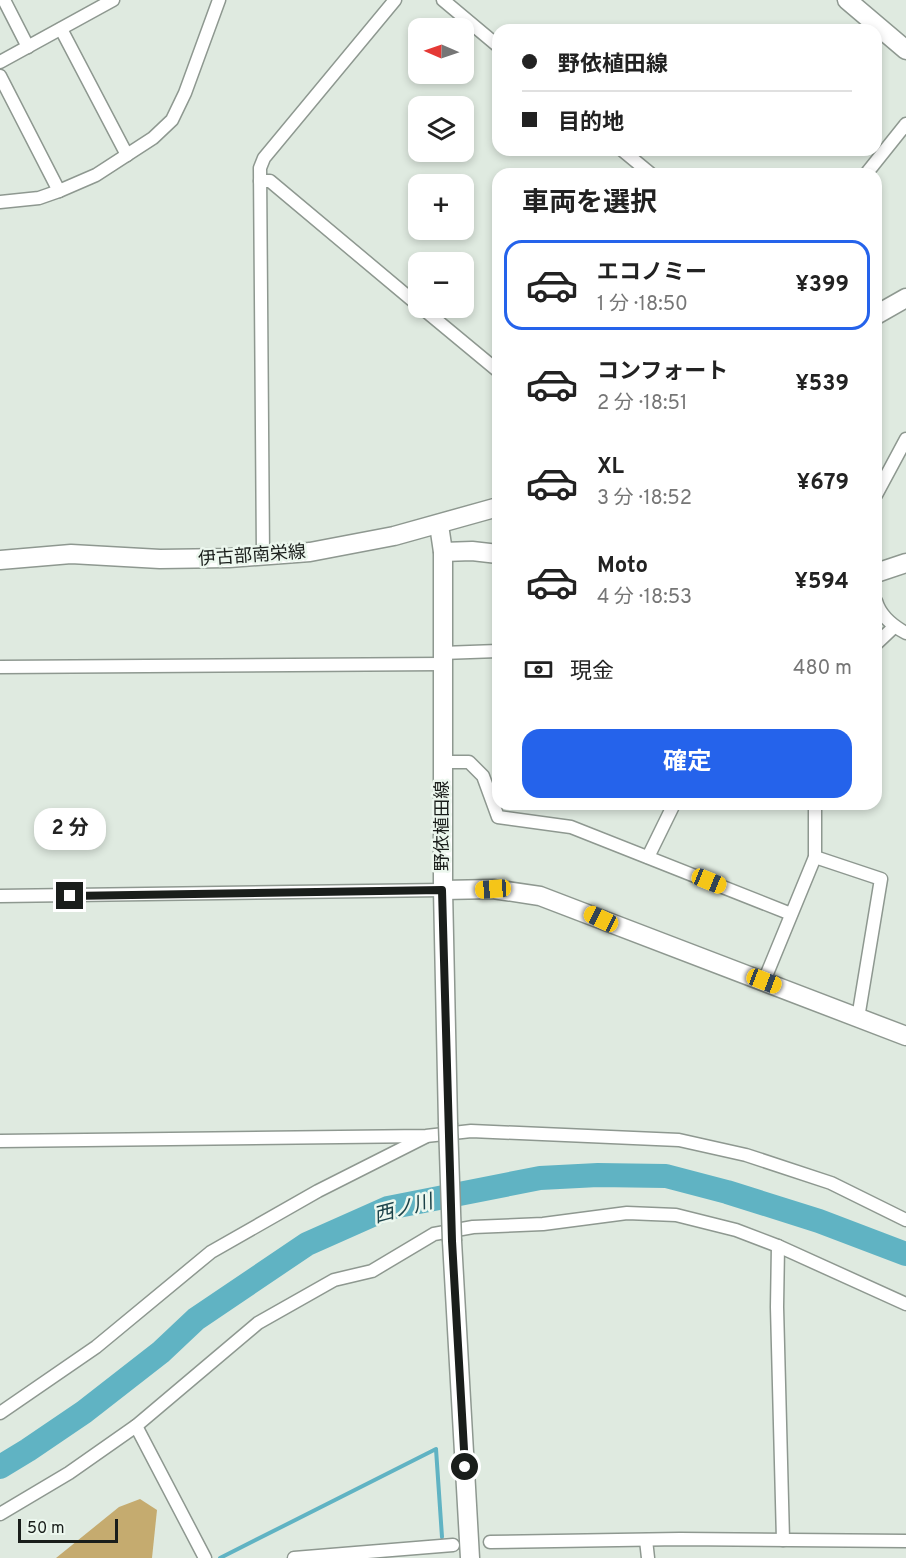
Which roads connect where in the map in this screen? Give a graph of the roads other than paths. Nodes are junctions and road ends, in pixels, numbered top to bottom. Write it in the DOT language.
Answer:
graph roads {
  1 [pos="4,0"];
  2 [pos="113,0"];
  3 [pos="219,0"];
  4 [pos="395,0"];
  5 [pos="443,0"];
  6 [pos="847,0"];
  7 [pos="875,24"];
  8 [pos="61,29"];
  9 [pos="882,30"];
  10 [pos="492,41"];
  11 [pos="28,47"];
  12 [pos="906,51"];
  13 [pos="0,62"];
  14 [pos="0,76"];
  15 [pos="906,124"];
  16 [pos="882,154"];
  17 [pos="128,155"];
  18 [pos="629,156"];
  19 [pos="880,156"];
  20 [pos="644,168"];
  21 [pos="871,168"];
  22 [pos="260,181"];
  23 [pos="59,191"];
  24 [pos="0,202"];
  25 [pos="408,296"];
  26 [pos="906,298"];
  27 [pos="882,312"];
  28 [pos="434,318"];
  29 [pos="492,366"];
  30 [pos="906,439"];
  31 [pos="882,484"];
  32 [pos="492,509"];
  33 [pos="439,525"];
  34 [pos="442,552"];
  35 [pos="492,553"];
  36 [pos="263,556"];
  37 [pos="0,560"];
  38 [pos="906,563"];
  39 [pos="882,571"];
  40 [pos="882,614"];
  41 [pos="894,627"];
  42 [pos="906,633"];
  43 [pos="882,638"];
  44 [pos="492,652"];
  45 [pos="442,658"];
  46 [pos="0,667"];
  47 [pos="442,762"];
  48 [pos="492,801"];
  49 [pos="495,810"];
  50 [pos="671,810"];
  51 [pos="816,810"];
  52 [pos="648,857"];
  53 [pos="815,857"];
  54 [pos="442,890"];
  55 [pos="0,896"];
  56 [pos="791,914"];
  57 [pos="764,981"];
  58 [pos="858,1018"];
  59 [pos="906,1036"];
  60 [pos="426,1136"];
  61 [pos="0,1141"];
  62 [pos="906,1220"];
  63 [pos="778,1246"];
  64 [pos="906,1305"];
  65 [pos="0,1413"];
  66 [pos="136,1426"];
  67 [pos="0,1514"];
  68 [pos="646,1540"];
  69 [pos="783,1540"];
  70 [pos="906,1541"];
  71 [pos="490,1542"];
  72 [pos="453,1545"];
  73 [pos="205,1558"];
  74 [pos="294,1558"];
  75 [pos="470,1558"];
  76 [pos="648,1558"];
  1 -- 11 [label="street"];
  2 -- 8 [label="street"];
  3 -- 17 [label="street"];
  4 -- 22 [label="street"];
  5 -- 10 [label="street"];
  6 -- 7 [label="main road"];
  8 -- 11 [label="street"];
  8 -- 17 [label="street"];
  9 -- 12 [label="main road"];
  11 -- 13 [label="street"];
  14 -- 23 [label="street"];
  15 -- 16 [label="street"];
  17 -- 23 [label="street"];
  18 -- 20 [label="street"];
  19 -- 21 [label="street"];
  22 -- 25 [label="street"];
  22 -- 36 [label="street"];
  23 -- 24 [label="street"];
  26 -- 27 [label="main road"];
  28 -- 29 [label="street"];
  30 -- 31 [label="street"];
  32 -- 33 [label="main road, 伊古部南栄線"];
  33 -- 34 [label="main road, 野依植田線"];
  33 -- 36 [label="main road, 伊古部南栄線"];
  34 -- 35 [label="main road"];
  34 -- 45 [label="main road, 野依植田線"];
  36 -- 37 [label="main road, 伊古部南栄線"];
  38 -- 39 [label="main road"];
  40 -- 41 [label="street"];
  41 -- 42 [label="street"];
  41 -- 43 [label="street"];
  44 -- 45 [label="street"];
  45 -- 46 [label="street"];
  45 -- 47 [label="main road, 野依植田線"];
  47 -- 48 [label="street"];
  47 -- 54 [label="main road, 野依植田線"];
  49 -- 52 [label="street"];
  50 -- 52 [label="street"];
  51 -- 53 [label="street"];
  52 -- 56 [label="street"];
  53 -- 56 [label="street"];
  53 -- 58 [label="street"];
  54 -- 55 [label="street"];
  54 -- 57 [label="main road"];
  54 -- 75 [label="main road, 野依植田線, bridge"];
  56 -- 57 [label="street"];
  57 -- 58 [label="main road"];
  58 -- 59 [label="main road"];
  60 -- 61 [label="street"];
  60 -- 62 [label="street"];
  60 -- 65 [label="street"];
  63 -- 64 [label="street"];
  63 -- 66 [label="street"];
  63 -- 69 [label="street"];
  66 -- 67 [label="street"];
  66 -- 73 [label="street"];
  68 -- 69 [label="street"];
  68 -- 71 [label="street"];
  68 -- 76 [label="street"];
  69 -- 70 [label="street"];
  72 -- 74 [label="street"];
}
